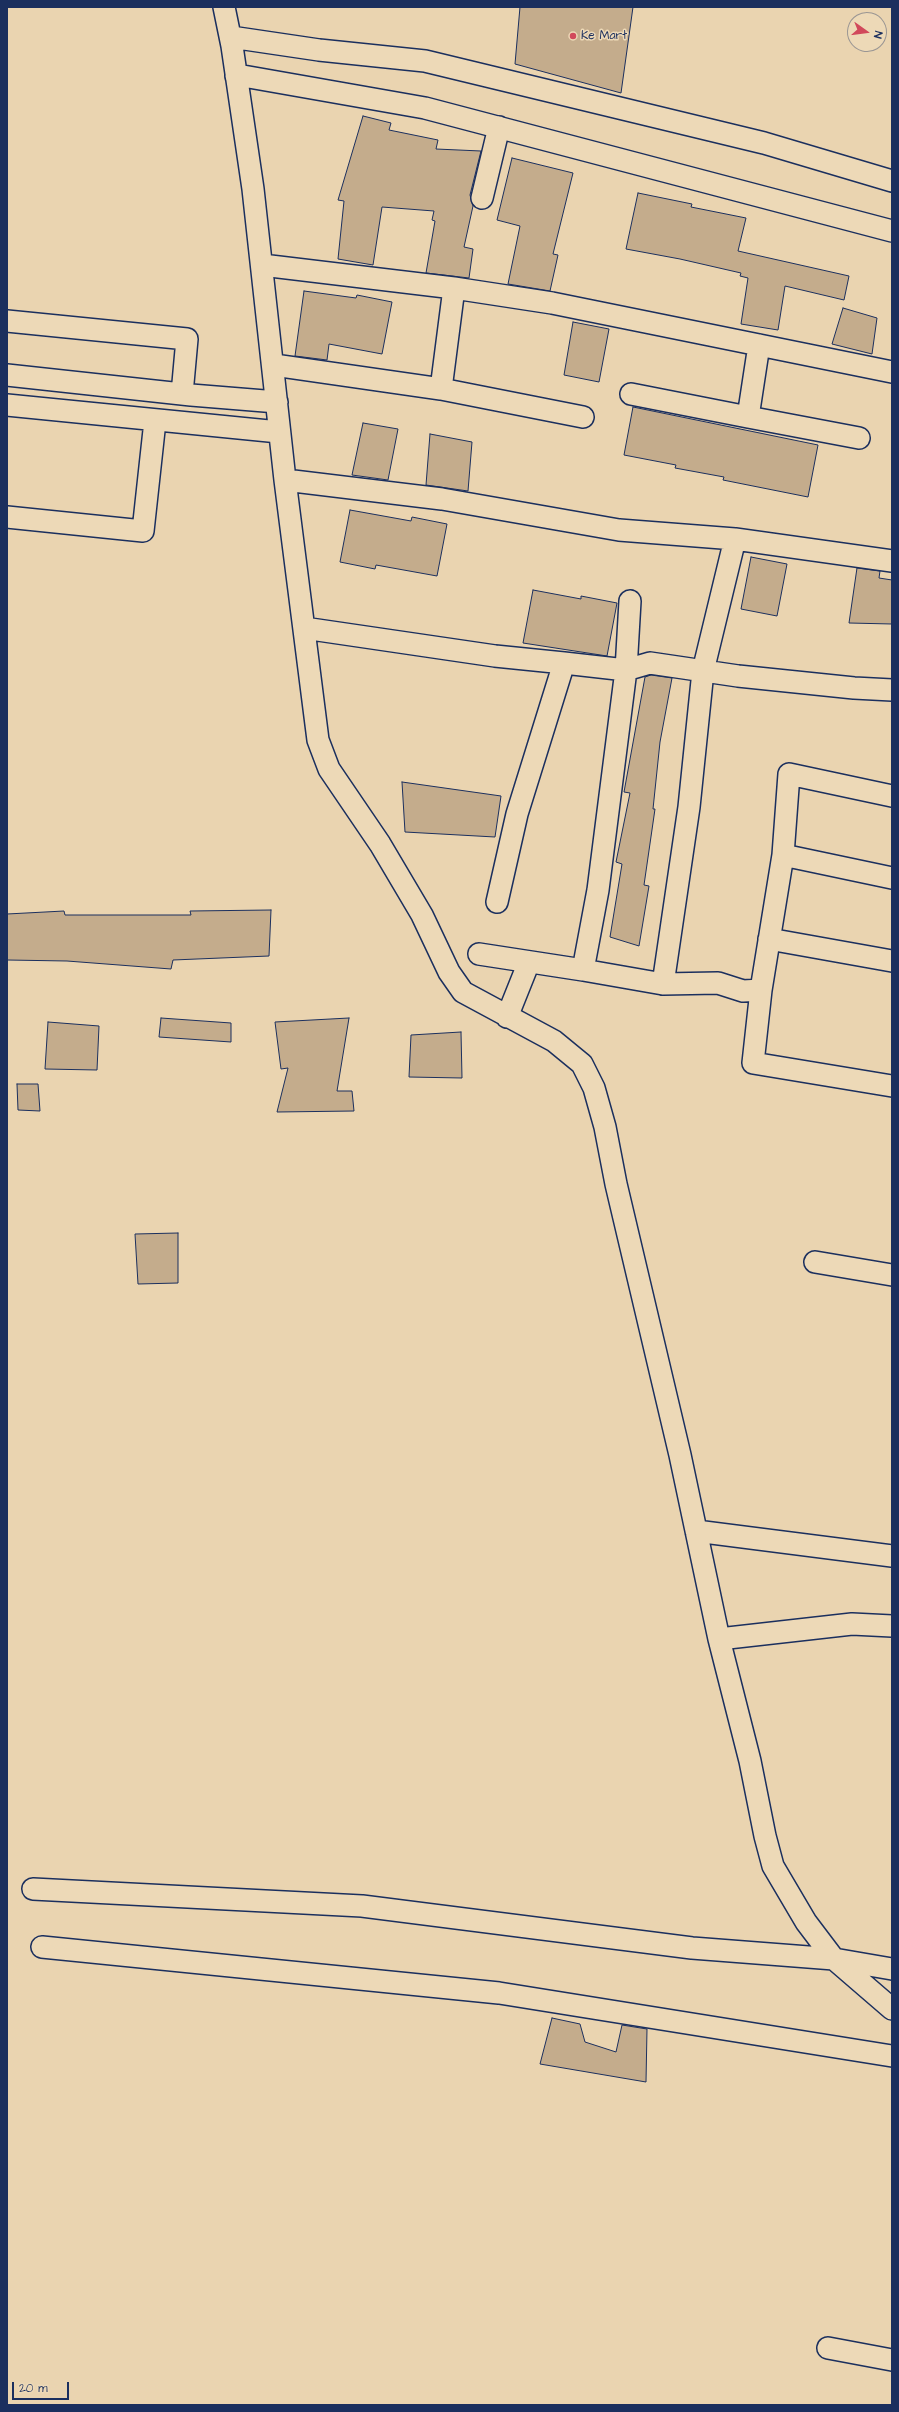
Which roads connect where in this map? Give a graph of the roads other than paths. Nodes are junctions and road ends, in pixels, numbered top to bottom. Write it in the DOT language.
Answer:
graph roads {
  1 [pos="224,7"];
  2 [pos="230,37"];
  3 [pos="236,76"];
  4 [pos="499,127"];
  5 [pos="892,181"];
  6 [pos="482,198"];
  7 [pos="892,231"];
  8 [pos="262,265"];
  9 [pos="454,288"];
  10 [pos="7,321"];
  11 [pos="759,345"];
  12 [pos="274,365"];
  13 [pos="892,372"];
  14 [pos="7,375"];
  15 [pos="441,389"];
  16 [pos="182,394"];
  17 [pos="631,394"];
  18 [pos="276,402"];
  19 [pos="7,405"];
  20 [pos="748,416"];
  21 [pos="583,417"];
  22 [pos="155,420"];
  23 [pos="279,432"];
  24 [pos="859,438"];
  25 [pos="284,480"];
  26 [pos="7,517"];
  27 [pos="735,539"];
  28 [pos="892,561"];
  29 [pos="630,601"];
  30 [pos="304,628"];
  31 [pos="564,663"];
  32 [pos="626,670"];
  33 [pos="703,671"];
  34 [pos="892,690"];
  35 [pos="892,796"];
  36 [pos="783,855"];
  37 [pos="892,878"];
  38 [pos="497,902"];
  39 [pos="769,939"];
  40 [pos="479,954"];
  41 [pos="892,961"];
  42 [pos="529,962"];
  43 [pos="583,970"];
  44 [pos="663,984"];
  45 [pos="761,990"];
  46 [pos="507,1017"];
  47 [pos="892,1086"];
  48 [pos="815,1262"];
  49 [pos="892,1275"];
  50 [pos="696,1531"];
  51 [pos="892,1556"];
  52 [pos="892,1626"];
  53 [pos="719,1639"];
  54 [pos="33,1889"];
  55 [pos="42,1947"];
  56 [pos="834,1959"];
  57 [pos="892,1969"];
  58 [pos="892,2009"];
  59 [pos="892,2056"];
  60 [pos="828,2348"];
  61 [pos="892,2360"];
  1 -- 2 [label="street"];
  2 -- 3 [label="street"];
  2 -- 5 [label="street"];
  3 -- 4 [label="street"];
  3 -- 8 [label="street"];
  4 -- 6 [label="street"];
  4 -- 7 [label="street"];
  8 -- 9 [label="street"];
  8 -- 12 [label="street"];
  9 -- 11 [label="street"];
  9 -- 15 [label="street"];
  10 -- 16 [label="street"];
  11 -- 13 [label="street"];
  11 -- 20 [label="street"];
  12 -- 15 [label="street"];
  12 -- 18 [label="street"];
  14 -- 16 [label="street"];
  15 -- 21 [label="street"];
  16 -- 18 [label="street"];
  17 -- 20 [label="street"];
  18 -- 23 [label="street"];
  19 -- 22 [label="street"];
  20 -- 24 [label="street"];
  22 -- 23 [label="street"];
  22 -- 26 [label="street"];
  23 -- 25 [label="street"];
  25 -- 27 [label="street"];
  25 -- 30 [label="street"];
  27 -- 28 [label="street"];
  27 -- 33 [label="street"];
  29 -- 32 [label="street"];
  30 -- 31 [label="street"];
  30 -- 46 [label="street"];
  31 -- 32 [label="street"];
  31 -- 38 [label="street"];
  32 -- 33 [label="street"];
  32 -- 43 [label="street"];
  33 -- 34 [label="street"];
  33 -- 44 [label="street"];
  35 -- 36 [label="street"];
  36 -- 37 [label="street"];
  36 -- 39 [label="street"];
  39 -- 41 [label="street"];
  39 -- 45 [label="street"];
  40 -- 42 [label="street"];
  42 -- 43 [label="street"];
  42 -- 46 [label="street"];
  43 -- 44 [label="street"];
  44 -- 45 [label="street"];
  45 -- 47 [label="street"];
  46 -- 50 [label="street"];
  48 -- 49 [label="street"];
  50 -- 51 [label="street"];
  50 -- 53 [label="street"];
  52 -- 53 [label="street"];
  53 -- 56 [label="street"];
  54 -- 56 [label="street"];
  55 -- 59 [label="street"];
  56 -- 57 [label="street"];
  56 -- 58 [label="street"];
  60 -- 61 [label="street"];
}
